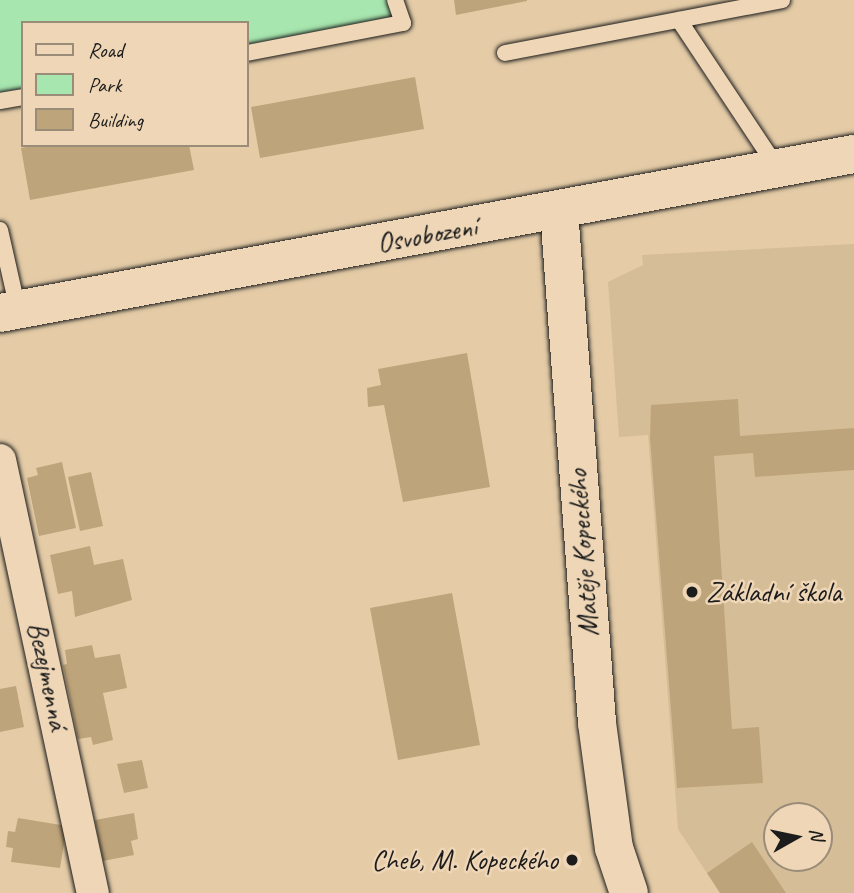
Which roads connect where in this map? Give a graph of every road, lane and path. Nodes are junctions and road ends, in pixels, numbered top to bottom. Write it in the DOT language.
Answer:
graph roads {
  1 [pos="395,0"];
  2 [pos="782,0"];
  3 [pos="679,20"];
  4 [pos="248,53"];
  5 [pos="505,53"];
  6 [pos="21,97"];
  7 [pos="0,101"];
  8 [pos="854,154"];
  9 [pos="778,169"];
  10 [pos="559,210"];
  11 [pos="0,230"];
  12 [pos="9,312"];
  13 [pos="0,460"];
  14 [pos="93,893"];
  15 [pos="629,893"];
  1 -- 4 [label="lane"];
  2 -- 3 [label="lane"];
  3 -- 5 [label="lane"];
  3 -- 9 [label="lane"];
  6 -- 7 [label="lane"];
  8 -- 9 [label="street, Osvobození"];
  9 -- 10 [label="street, Osvobození"];
  10 -- 12 [label="street, Osvobození"];
  10 -- 15 [label="street, Matěje Kopeckého"];
  11 -- 12 [label="lane"];
  13 -- 14 [label="street, Bezejmenná"];
}
